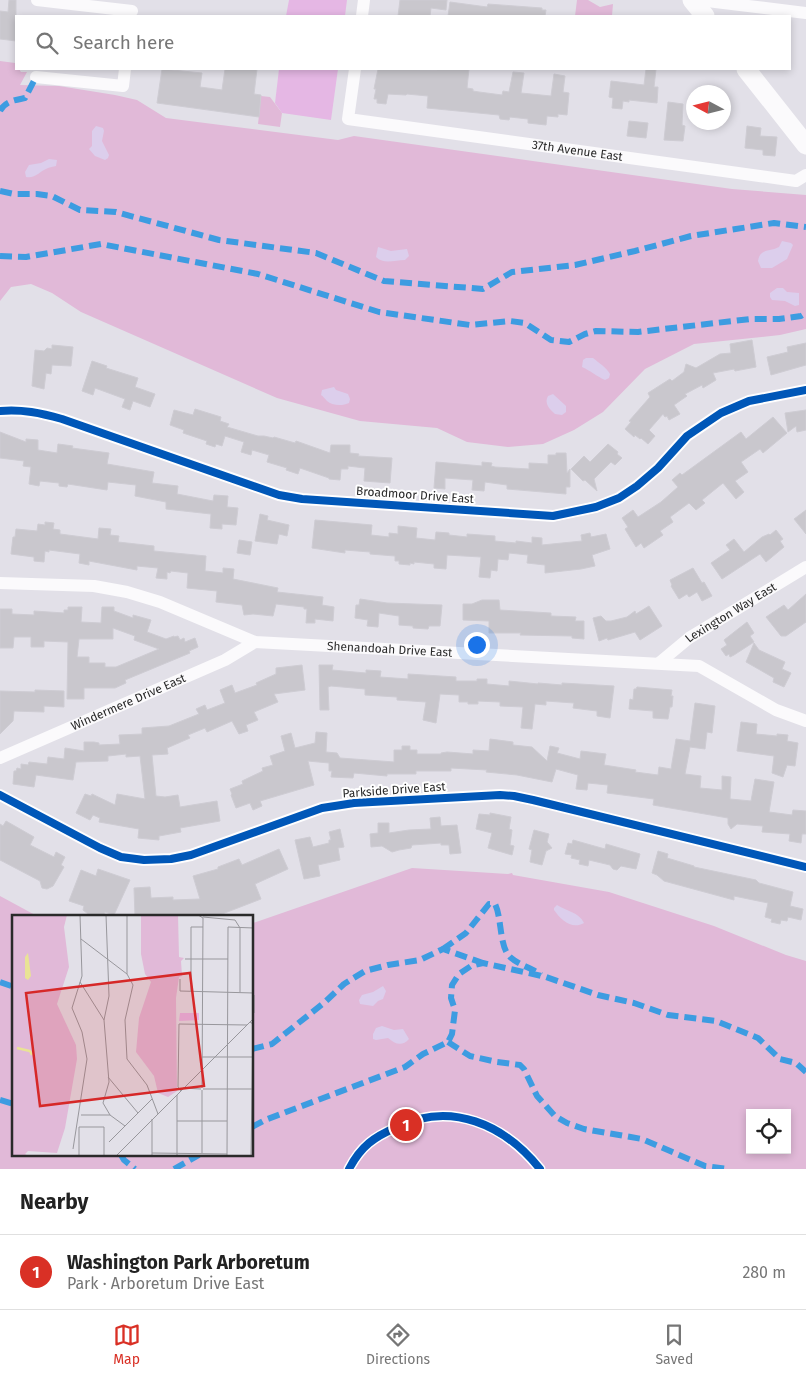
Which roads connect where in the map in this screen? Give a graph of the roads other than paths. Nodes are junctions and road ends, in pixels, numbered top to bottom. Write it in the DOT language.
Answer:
graph roads {
  1 [pos="36,0"];
  2 [pos="364,0"];
  3 [pos="692,0"];
  4 [pos="699,0"];
  5 [pos="132,9"];
  6 [pos="806,13"];
  7 [pos="362,15"];
  8 [pos="704,15"];
  9 [pos="125,70"];
  10 [pos="355,70"];
  11 [pos="747,70"];
  12 [pos="36,77"];
  13 [pos="806,145"];
  14 [pos="806,174"];
  15 [pos="806,390"];
  16 [pos="0,411"];
  17 [pos="806,567"];
  18 [pos="0,583"];
  19 [pos="255,642"];
  20 [pos="659,663"];
  21 [pos="806,721"];
  22 [pos="0,758"];
  23 [pos="0,794"];
  24 [pos="806,867"];
  25 [pos="350,1169"];
  26 [pos="540,1169"];
  1 -- 5 [label="street"];
  2 -- 7 [label="street"];
  3 -- 8 [label="main road"];
  4 -- 6 [label="street"];
  9 -- 12 [label="street"];
  10 -- 14 [label="street, 37th Avenue East"];
  11 -- 13 [label="main road"];
  15 -- 16 [label="street, Broadmoor Drive East"];
  17 -- 20 [label="street, Lexington Way East"];
  18 -- 19 [label="street, Shenandoah Drive East"];
  19 -- 20 [label="street, Shenandoah Drive East"];
  19 -- 22 [label="street, Windermere Drive East"];
  20 -- 21 [label="street, Shenandoah Drive East"];
  23 -- 24 [label="street, Parkside Drive East"];
  25 -- 26 [label="street"];
}
